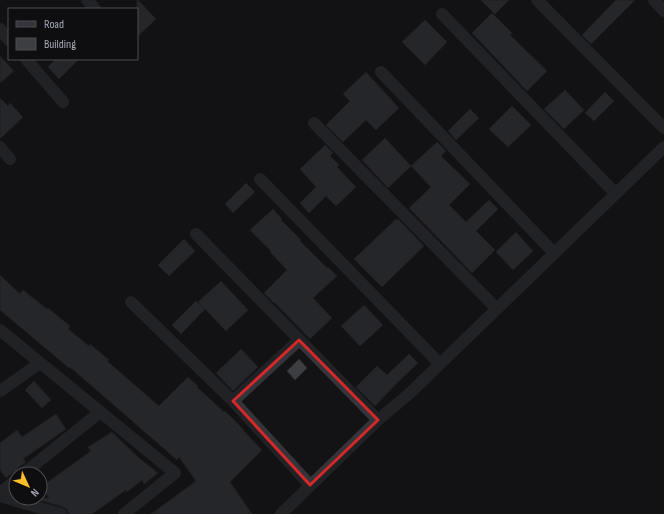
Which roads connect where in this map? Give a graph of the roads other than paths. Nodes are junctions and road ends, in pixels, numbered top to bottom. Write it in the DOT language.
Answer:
graph roads {
  1 [pos="87,0"];
  2 [pos="537,0"];
  3 [pos="654,0"];
  4 [pos="94,8"];
  5 [pos="664,11"];
  6 [pos="442,14"];
  7 [pos="0,29"];
  8 [pos="8,39"];
  9 [pos="27,60"];
  10 [pos="381,72"];
  11 [pos="63,102"];
  12 [pos="314,124"];
  13 [pos="664,128"];
  14 [pos="0,147"];
  15 [pos="664,147"];
  16 [pos="10,159"];
  17 [pos="260,179"];
  18 [pos="616,194"];
  19 [pos="196,234"];
  20 [pos="554,253"];
  21 [pos="131,302"];
  22 [pos="497,309"];
  23 [pos="0,330"];
  24 [pos="299,340"];
  25 [pos="40,363"];
  26 [pos="440,364"];
  27 [pos="0,390"];
  28 [pos="233,402"];
  29 [pos="100,412"];
  30 [pos="378,420"];
  31 [pos="33,466"];
  32 [pos="310,486"];
  33 [pos="8,487"];
  34 [pos="0,494"];
  35 [pos="61,514"];
  36 [pos="124,514"];
  37 [pos="281,514"];
  1 -- 4 [label="street"];
  2 -- 13 [label="street"];
  3 -- 5 [label="street"];
  6 -- 18 [label="street"];
  7 -- 8 [label="street"];
  9 -- 11 [label="street"];
  10 -- 20 [label="street"];
  12 -- 22 [label="street"];
  14 -- 16 [label="street"];
  15 -- 18 [label="street"];
  17 -- 26 [label="street"];
  18 -- 20 [label="street"];
  19 -- 24 [label="street"];
  20 -- 22 [label="street"];
  21 -- 28 [label="street"];
  22 -- 26 [label="street"];
  23 -- 25 [label="street"];
  24 -- 28 [label="street"];
  24 -- 30 [label="street"];
  25 -- 27 [label="street"];
  25 -- 29 [label="street"];
  26 -- 30 [label="street"];
  28 -- 32 [label="street"];
  29 -- 31 [label="street"];
  29 -- 36 [label="street"];
  30 -- 32 [label="street"];
  32 -- 37 [label="street"];
  33 -- 34 [label="street"];
  34 -- 35 [label="street"];
}
